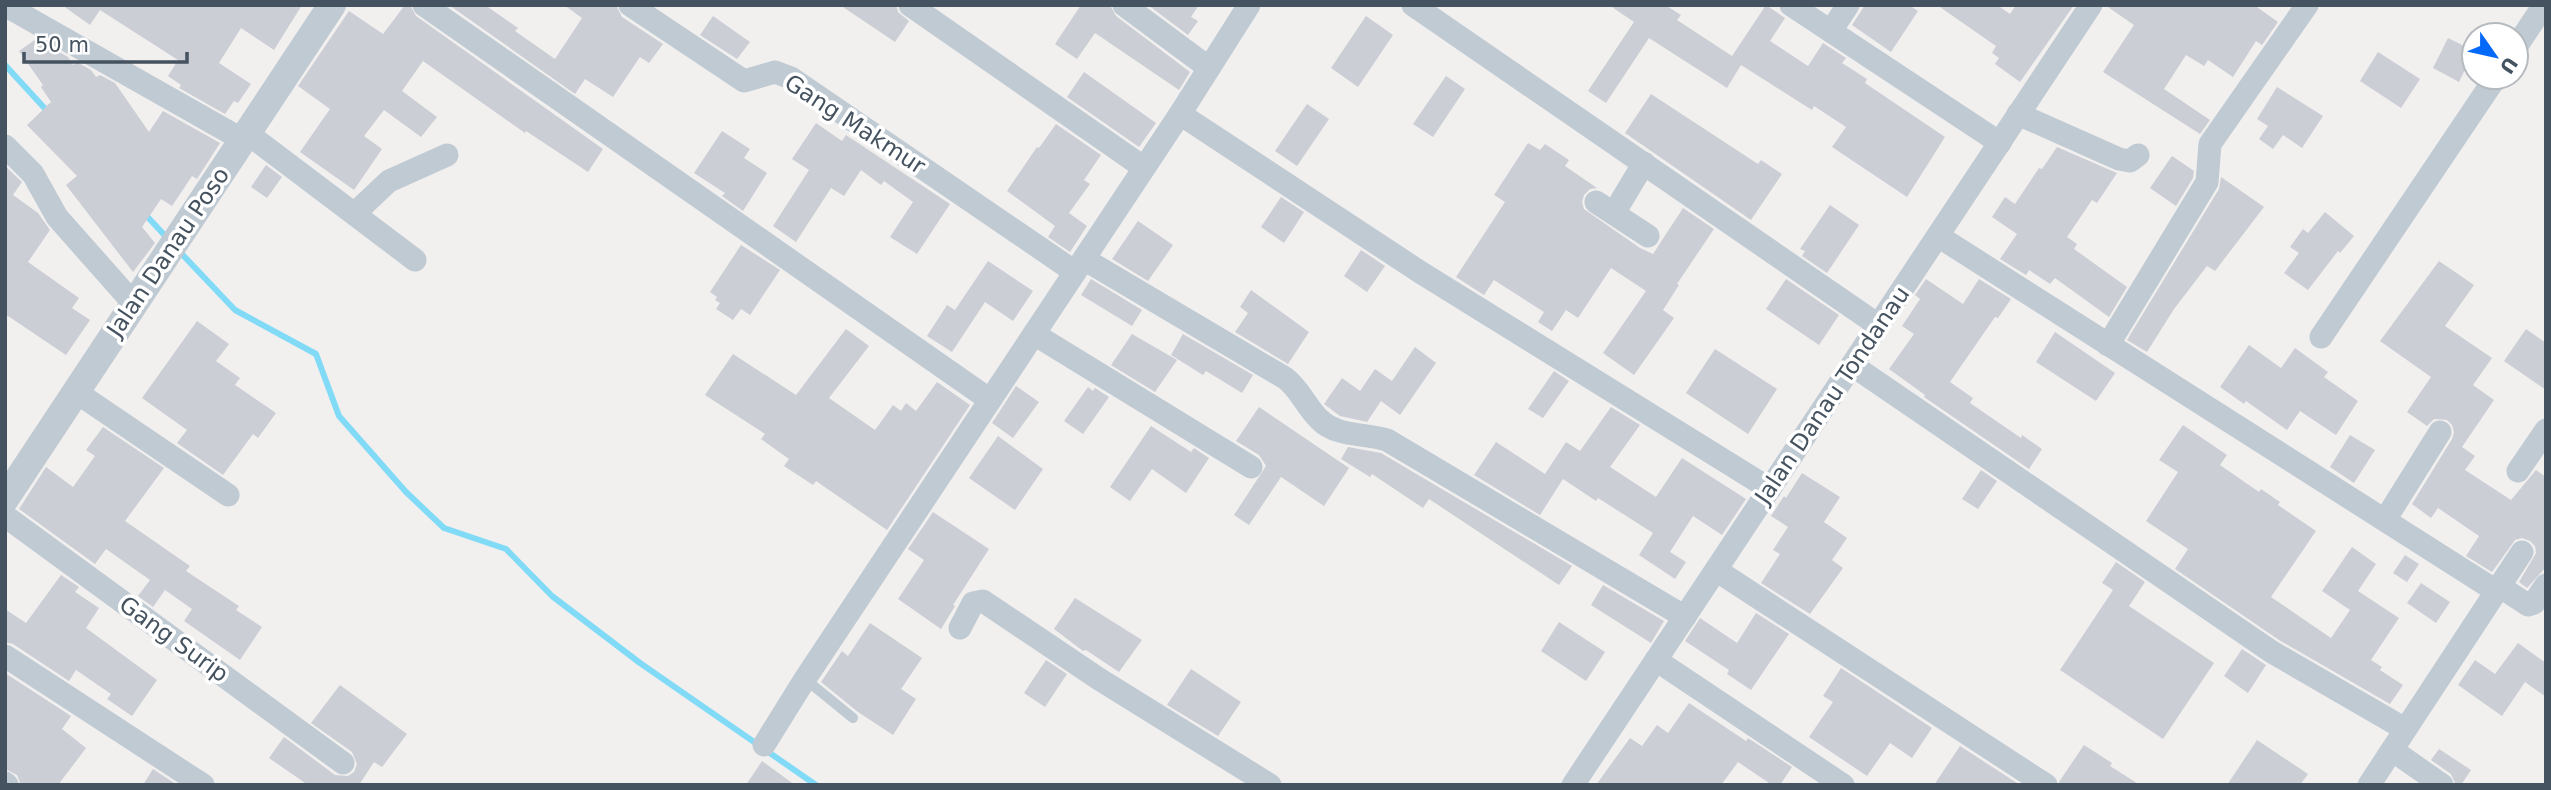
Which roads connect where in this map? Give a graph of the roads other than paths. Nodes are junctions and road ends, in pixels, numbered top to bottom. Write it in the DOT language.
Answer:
graph roads {
  1 [pos="332,5"];
  2 [pos="424,5"];
  3 [pos="630,5"];
  4 [pos="911,5"];
  5 [pos="1124,5"];
  6 [pos="1249,5"];
  7 [pos="1413,5"];
  8 [pos="1791,5"];
  9 [pos="1848,5"];
  10 [pos="2091,5"];
  11 [pos="2307,5"];
  12 [pos="2544,5"];
  13 [pos="9,8"];
  14 [pos="2530,26"];
  15 [pos="1831,31"];
  16 [pos="1209,68"];
  17 [pos="2487,91"];
  18 [pos="1180,114"];
  19 [pos="2018,114"];
  20 [pos="245,136"];
  21 [pos="2000,143"];
  22 [pos="5,146"];
  23 [pos="447,155"];
  24 [pos="2138,155"];
  25 [pos="1644,163"];
  26 [pos="1143,167"];
  27 [pos="355,214"];
  28 [pos="1648,236"];
  29 [pos="1938,236"];
  30 [pos="415,260"];
  31 [pos="1079,266"];
  32 [pos="134,304"];
  33 [pos="1878,326"];
  34 [pos="1034,334"];
  35 [pos="2321,337"];
  36 [pos="2108,345"];
  37 [pos="1852,365"];
  38 [pos="76,392"];
  39 [pos="990,400"];
  40 [pos="2546,430"];
  41 [pos="2441,432"];
  42 [pos="1251,467"];
  43 [pos="2518,471"];
  44 [pos="1770,489"];
  45 [pos="228,495"];
  46 [pos="5,499"];
  47 [pos="5,516"];
  48 [pos="2385,520"];
  49 [pos="2522,552"];
  50 [pos="1716,570"];
  51 [pos="2546,585"];
  52 [pos="2498,588"];
  53 [pos="1685,617"];
  54 [pos="960,628"];
  55 [pos="5,656"];
  56 [pos="1656,660"];
  57 [pos="804,679"];
  58 [pos="853,718"];
  59 [pos="2405,729"];
  60 [pos="764,745"];
  61 [pos="2392,750"];
  62 [pos="343,763"];
  63 [pos="203,785"];
  64 [pos="1270,785"];
  65 [pos="1573,785"];
  66 [pos="1843,785"];
  67 [pos="2046,785"];
  68 [pos="2369,785"];
  69 [pos="2442,785"];
  1 -- 20 [label="street, Jalan Danau Poso"];
  2 -- 39 [label="street"];
  3 -- 31 [label="street, Gang Makmur"];
  4 -- 26 [label="street"];
  5 -- 16 [label="street"];
  6 -- 16 [label="street"];
  7 -- 25 [label="street"];
  8 -- 15 [label="street"];
  9 -- 15 [label="street"];
  10 -- 19 [label="street, Jalan Danau Tondanau"];
  11 -- 36 [label="street"];
  12 -- 14 [label="street"];
  13 -- 20 [label="street"];
  15 -- 21 [label="street"];
  16 -- 18 [label="street"];
  17 -- 35 [label="street"];
  18 -- 26 [label="street"];
  18 -- 44 [label="street"];
  19 -- 21 [label="street, Jalan Danau Tondanau"];
  19 -- 24 [label="street"];
  20 -- 27 [label="street"];
  20 -- 32 [label="street, Jalan Danau Poso"];
  21 -- 29 [label="street, Jalan Danau Tondanau"];
  22 -- 32 [label="street"];
  23 -- 27 [label="street"];
  25 -- 28 [label="street"];
  25 -- 33 [label="street"];
  26 -- 31 [label="street"];
  27 -- 30 [label="street"];
  29 -- 33 [label="street, Jalan Danau Tondanau"];
  29 -- 36 [label="street"];
  31 -- 34 [label="street"];
  31 -- 53 [label="street, Gang Makmur"];
  32 -- 38 [label="street, Jalan Danau Poso"];
  33 -- 37 [label="street, Jalan Danau Tondanau"];
  34 -- 39 [label="street"];
  34 -- 42 [label="street"];
  36 -- 48 [label="street"];
  37 -- 44 [label="street, Jalan Danau Tondanau"];
  37 -- 59 [label="street"];
  38 -- 45 [label="street"];
  38 -- 46 [label="street, Jalan Danau Poso"];
  39 -- 57 [label="street"];
  40 -- 43 [label="street"];
  41 -- 48 [label="street"];
  44 -- 50 [label="street, Jalan Danau Tondanau"];
  47 -- 62 [label="street, Gang Surip"];
  48 -- 52 [label="street"];
  49 -- 52 [label="street"];
  50 -- 53 [label="street, Jalan Danau Tondanau"];
  50 -- 67 [label="street"];
  51 -- 52 [label="street"];
  52 -- 59 [label="street"];
  53 -- 56 [label="street, Jalan Danau Tondanau"];
  54 -- 64 [label="street"];
  55 -- 63 [label="street"];
  56 -- 65 [label="street, Jalan Danau Tondanau"];
  56 -- 66 [label="street"];
  57 -- 58 [label="lane"];
  57 -- 60 [label="street"];
  59 -- 61 [label="street"];
  61 -- 68 [label="street"];
  61 -- 69 [label="street"];
}
